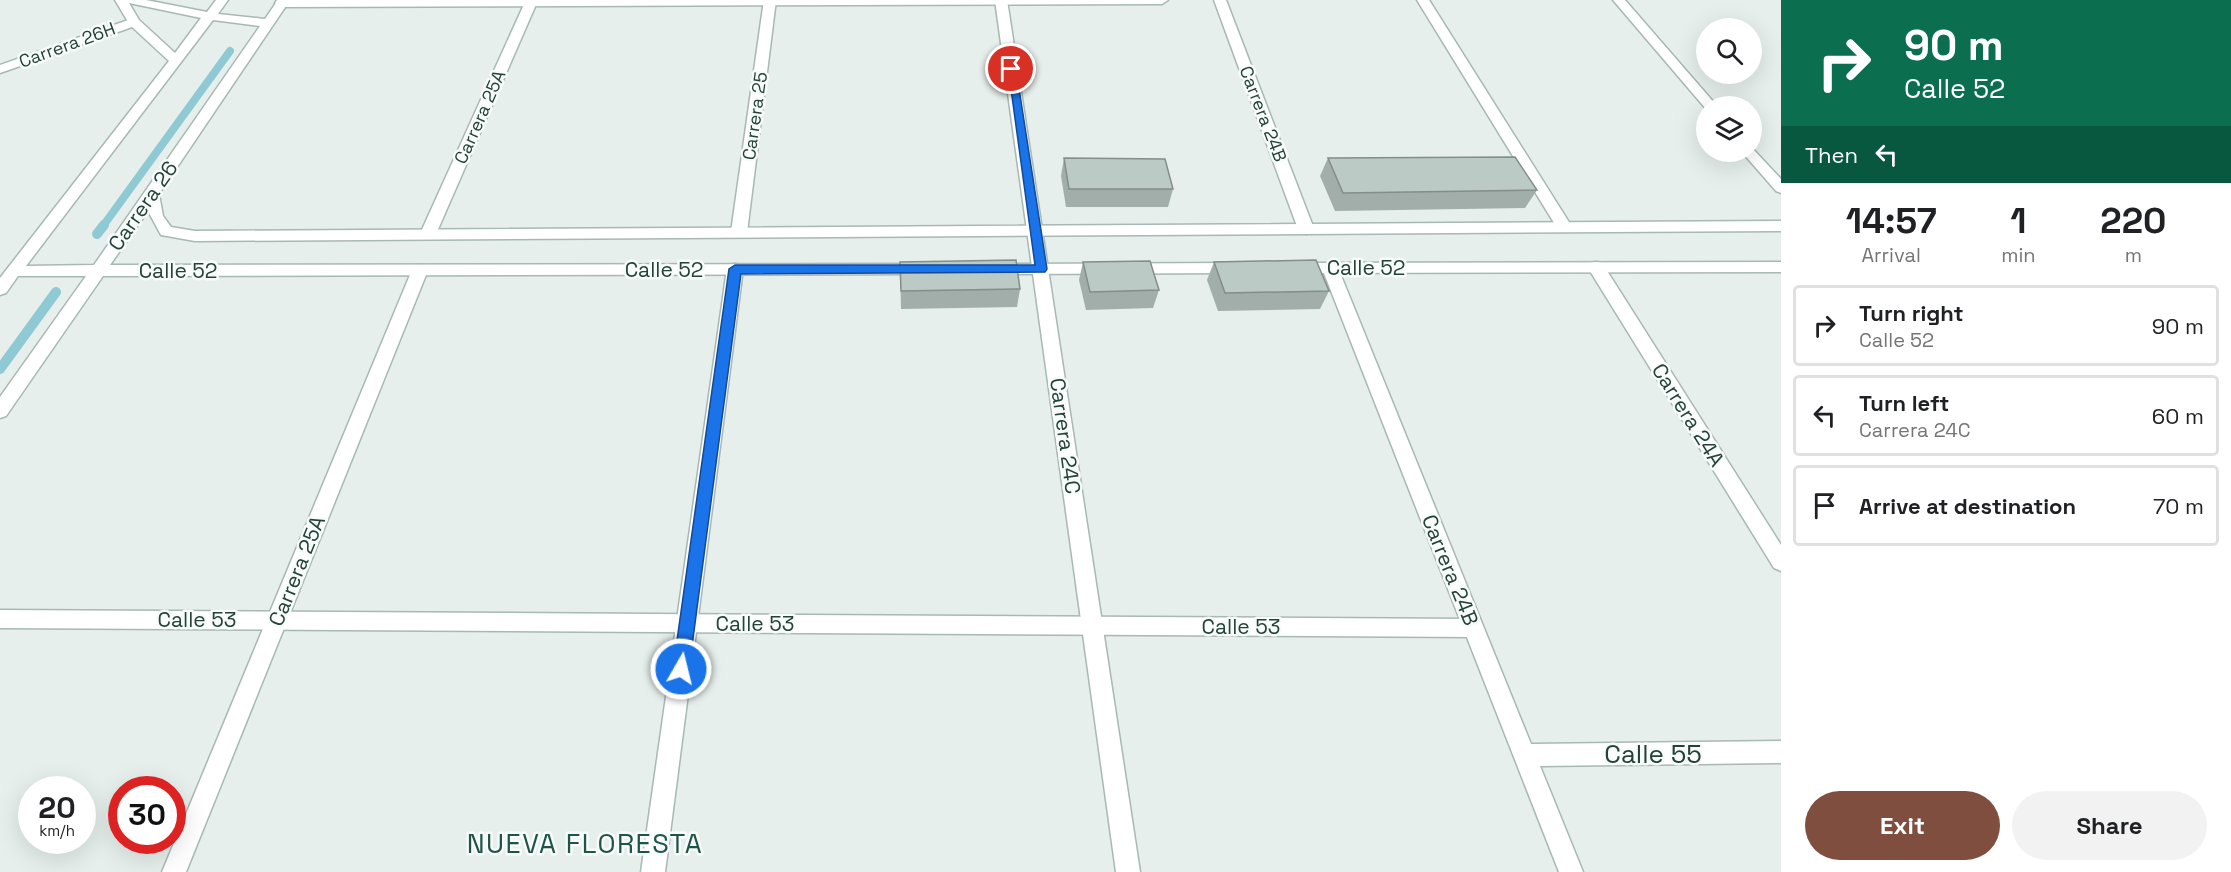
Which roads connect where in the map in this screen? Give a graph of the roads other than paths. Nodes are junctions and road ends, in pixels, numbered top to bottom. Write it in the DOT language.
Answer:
graph roads {
  1 [pos="121,0"];
  2 [pos="132,0"];
  3 [pos="222,0"];
  4 [pos="1001,0"];
  5 [pos="1162,0"];
  6 [pos="1220,0"];
  7 [pos="1423,0"];
  8 [pos="1619,0"];
  9 [pos="283,1"];
  10 [pos="531,1"];
  11 [pos="770,1"];
  12 [pos="209,17"];
  13 [pos="134,22"];
  14 [pos="267,23"];
  15 [pos="175,60"];
  16 [pos="0,69"];
  17 [pos="1702,96"];
  18 [pos="1758,162"];
  19 [pos="1781,188"];
  20 [pos="152,194"];
  21 [pos="1781,226"];
  22 [pos="1564,227"];
  23 [pos="1306,229"];
  24 [pos="1035,230"];
  25 [pos="739,232"];
  26 [pos="428,234"];
  27 [pos="1596,267"];
  28 [pos="1781,267"];
  29 [pos="1249,268"];
  30 [pos="1284,268"];
  31 [pos="1330,268"];
  32 [pos="735,269"];
  33 [pos="935,269"];
  34 [pos="982,269"];
  35 [pos="1041,269"];
  36 [pos="420,270"];
  37 [pos="15,271"];
  38 [pos="99,271"];
  39 [pos="0,290"];
  40 [pos="0,411"];
  41 [pos="1781,562"];
  42 [pos="0,619"];
  43 [pos="277,621"];
  44 [pos="687,623"];
  45 [pos="1093,626"];
  46 [pos="1473,628"];
  47 [pos="1781,753"];
  48 [pos="1524,754"];
  49 [pos="174,872"];
  50 [pos="653,872"];
  51 [pos="1128,872"];
  52 [pos="1571,872"];
  1 -- 13 [label="street"];
  2 -- 12 [label="street"];
  3 -- 12 [label="street"];
  4 -- 5 [label="street"];
  4 -- 11 [label="street"];
  4 -- 24 [label="street, Carrera 24C"];
  6 -- 23 [label="street, Carrera 24B"];
  7 -- 22 [label="street"];
  8 -- 17 [label="street"];
  9 -- 10 [label="street"];
  9 -- 14 [label="street, Carrera 26"];
  10 -- 11 [label="street"];
  10 -- 26 [label="street, Carrera 25A"];
  11 -- 25 [label="street, Carrera 25"];
  12 -- 14 [label="street"];
  12 -- 15 [label="street"];
  13 -- 15 [label="street"];
  13 -- 16 [label="street, Carrera 26H"];
  14 -- 20 [label="street, Carrera 26"];
  15 -- 37 [label="street"];
  18 -- 19 [label="street"];
  20 -- 26 [label="street, Calle 52"];
  20 -- 38 [label="street, Carrera 26"];
  21 -- 22 [label="street, Calle 52"];
  22 -- 23 [label="street, Calle 52"];
  23 -- 24 [label="street, Calle 52"];
  24 -- 25 [label="street, Calle 52"];
  24 -- 35 [label="street, Carrera 24C"];
  25 -- 26 [label="street, Calle 52"];
  27 -- 28 [label="street, Calle 52"];
  27 -- 31 [label="street, Calle 52"];
  27 -- 41 [label="street, Carrera 24A"];
  29 -- 35 [label="street"];
  30 -- 31 [label="street, Calle 52"];
  31 -- 46 [label="street, Carrera 24B"];
  32 -- 33 [label="street, Calle 52"];
  32 -- 36 [label="street, Calle 52"];
  32 -- 44 [label="street"];
  34 -- 35 [label="street"];
  35 -- 45 [label="street, Carrera 24C"];
  36 -- 38 [label="street, Calle 52"];
  36 -- 43 [label="street, Carrera 25A"];
  37 -- 38 [label="street, Calle 52"];
  37 -- 39 [label="street"];
  38 -- 40 [label="street, Carrera 26"];
  42 -- 43 [label="street, Calle 53"];
  43 -- 44 [label="street, Calle 53"];
  43 -- 49 [label="street, Carrera 25A"];
  44 -- 45 [label="street, Calle 53"];
  44 -- 50 [label="street"];
  45 -- 46 [label="street, Calle 53"];
  45 -- 51 [label="street, Carrera 24C"];
  46 -- 48 [label="street, Carrera 24B"];
  47 -- 48 [label="street, Calle 55"];
  48 -- 52 [label="street, Carrera 24B"];
}
